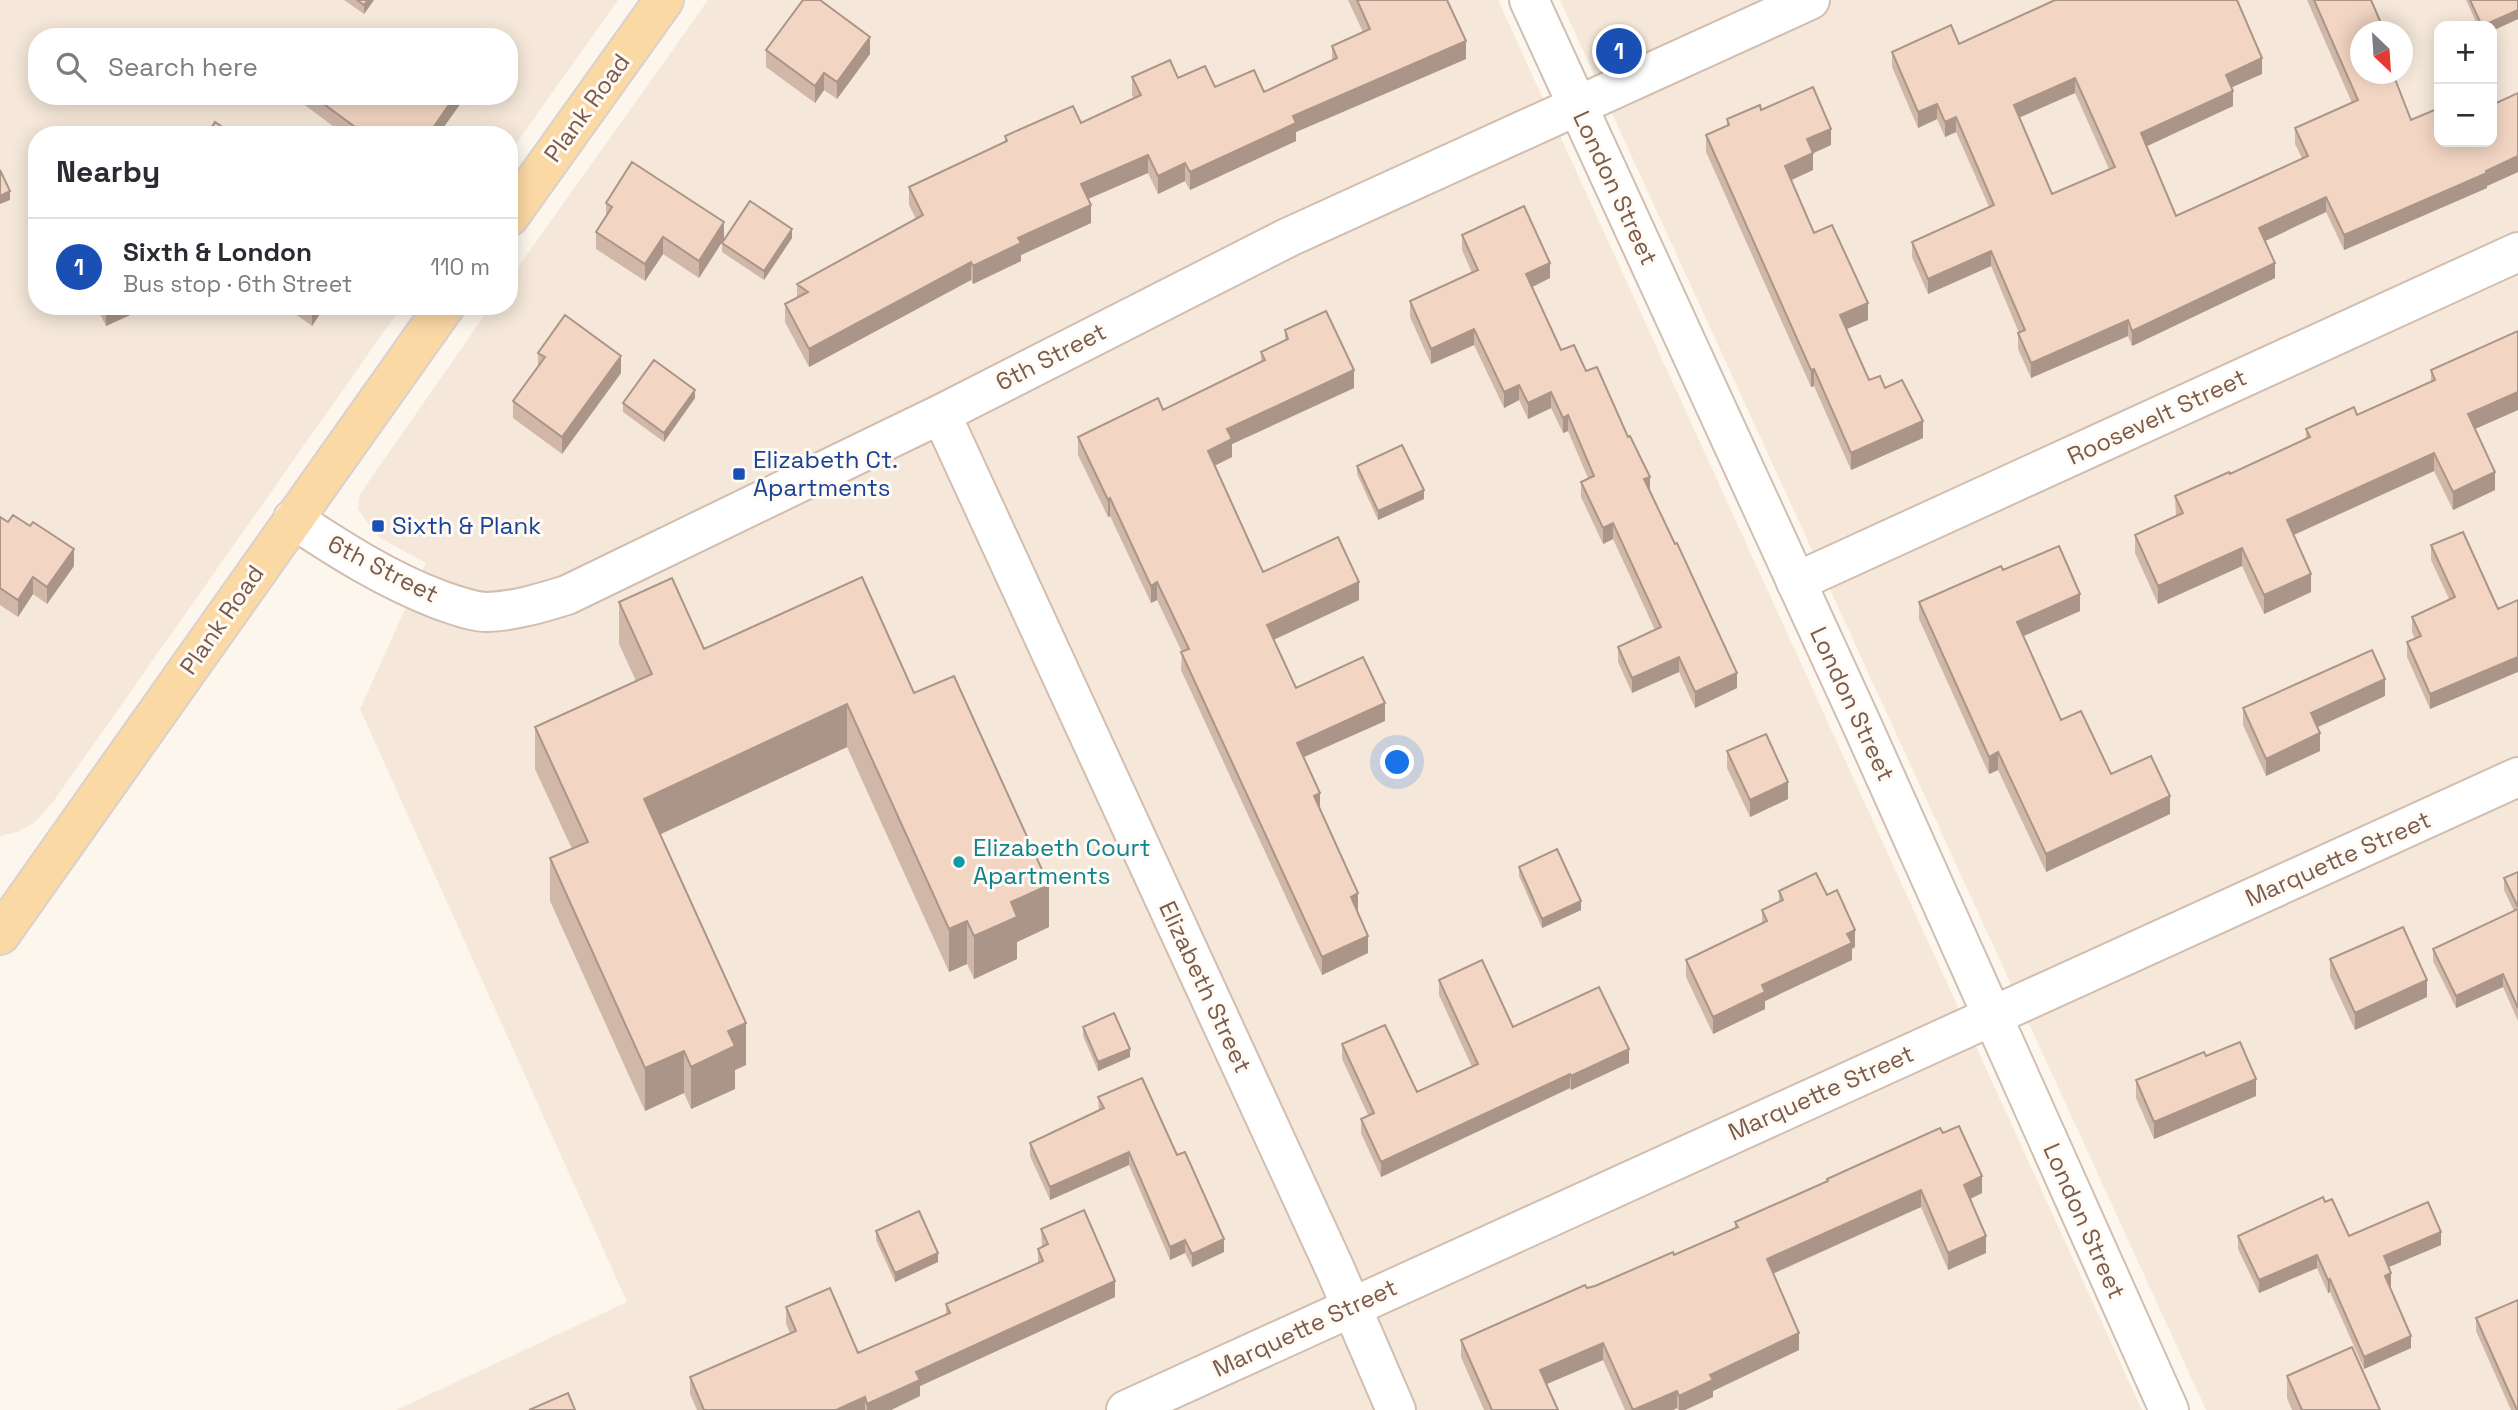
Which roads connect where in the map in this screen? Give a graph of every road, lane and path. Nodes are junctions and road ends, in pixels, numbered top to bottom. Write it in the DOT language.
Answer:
graph roads {
  1 [pos="664,0"];
  2 [pos="1529,0"];
  3 [pos="1810,0"];
  4 [pos="1577,107"];
  5 [pos="518,204"];
  6 [pos="2518,252"];
  7 [pos="439,315"];
  8 [pos="941,414"];
  9 [pos="293,519"];
  10 [pos="1796,582"];
  11 [pos="2518,777"];
  12 [pos="2,927"];
  13 [pos="1992,1015"];
  14 [pos="1351,1307"];
  15 [pos="1126,1410"];
  16 [pos="1396,1410"];
  17 [pos="2169,1410"];
  1 -- 5 [label="main road, Plank Road"];
  2 -- 4 [label="street, London Street"];
  3 -- 4 [label="street, 6th Street"];
  4 -- 8 [label="street, 6th Street"];
  4 -- 10 [label="street, London Street"];
  6 -- 10 [label="street, Roosevelt Street"];
  7 -- 9 [label="main road, Plank Road"];
  8 -- 9 [label="street, 6th Street"];
  8 -- 14 [label="street, Elizabeth Street"];
  9 -- 12 [label="main road, Plank Road"];
  10 -- 13 [label="street, London Street"];
  11 -- 13 [label="street, Marquette Street"];
  13 -- 14 [label="street, Marquette Street"];
  13 -- 17 [label="street, London Street"];
  14 -- 15 [label="street, Marquette Street"];
  14 -- 16 [label="street, Elizabeth Street"];
}
